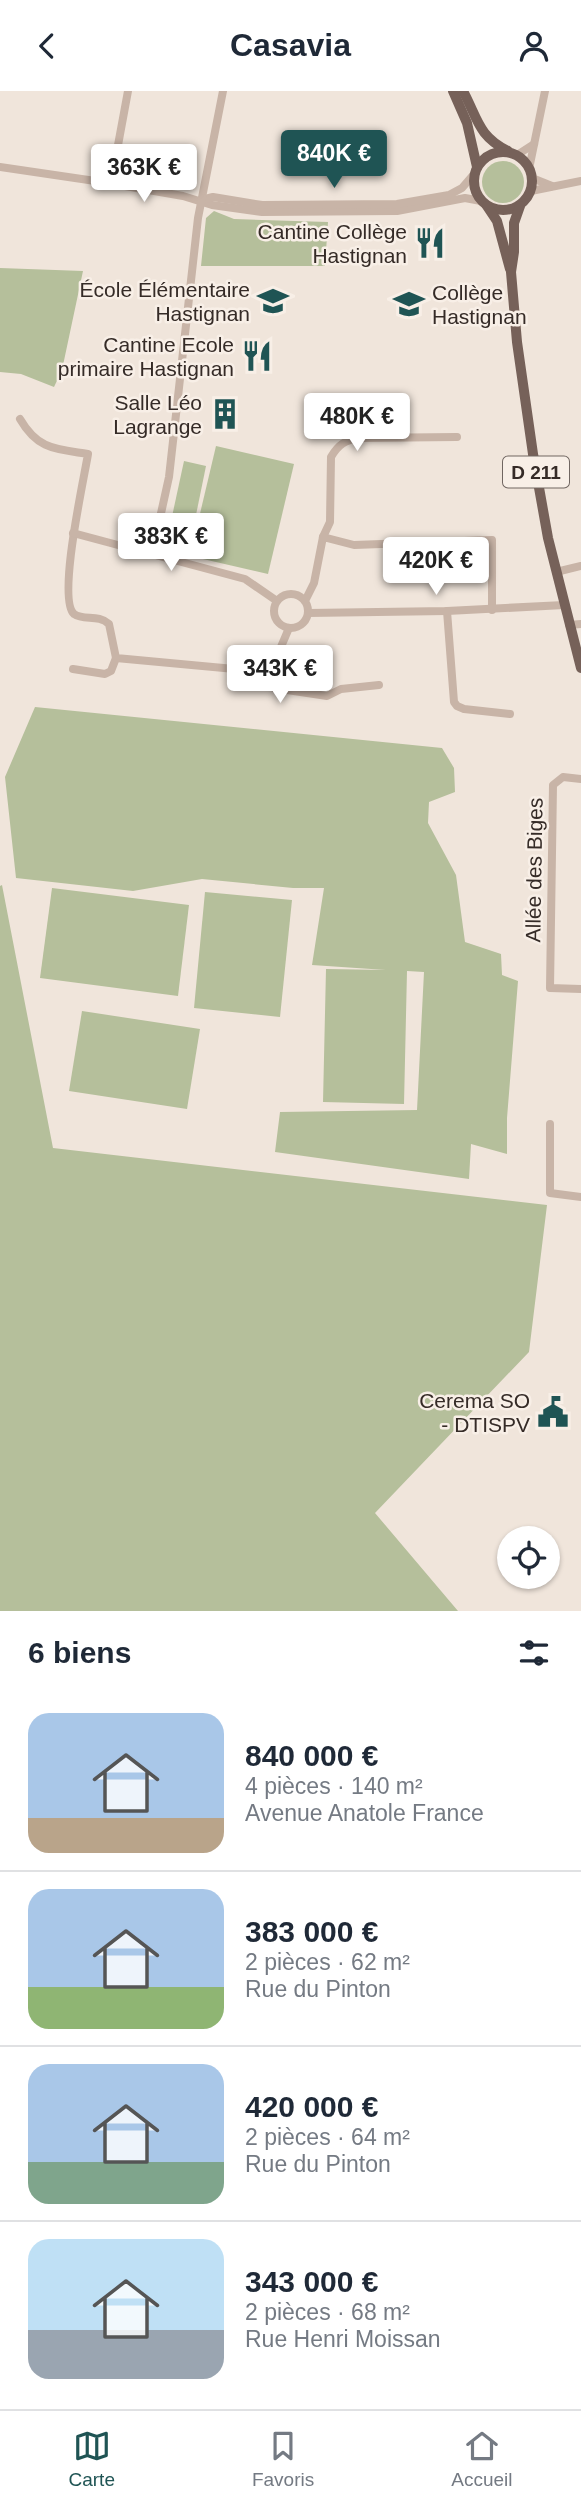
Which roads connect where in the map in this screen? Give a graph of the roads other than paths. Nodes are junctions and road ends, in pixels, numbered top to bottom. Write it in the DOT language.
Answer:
graph roads {
  1 [pos="128,91"];
  2 [pos="223,91"];
  3 [pos="453,91"];
  4 [pos="463,91"];
  5 [pos="545,91"];
  6 [pos="534,144"];
  7 [pos="513,154"];
  8 [pos="0,167"];
  9 [pos="476,171"];
  10 [pos="531,173"];
  11 [pos="581,181"];
  12 [pos="111,183"];
  13 [pos="552,186"];
  14 [pos="531,191"];
  15 [pos="201,199"];
  16 [pos="484,203"];
  17 [pos="520,206"];
  18 [pos="510,272"];
  19 [pos="20,419"];
  20 [pos="457,437"];
  21 [pos="73,533"];
  22 [pos="323,537"];
  23 [pos="152,554"];
  24 [pos="581,566"];
  25 [pos="556,572"];
  26 [pos="277,601"];
  27 [pos="305,601"];
  28 [pos="564,605"];
  29 [pos="492,610"];
  30 [pos="447,611"];
  31 [pos="308,613"];
  32 [pos="575,625"];
  33 [pos="289,628"];
  34 [pos="116,658"];
  35 [pos="73,669"];
  36 [pos="581,669"];
  37 [pos="266,672"];
  38 [pos="379,685"];
  39 [pos="510,714"];
  40 [pos="581,779"];
  41 [pos="581,989"];
  42 [pos="550,1124"];
  43 [pos="581,1197"];
  1 -- 12 [label="street"];
  2 -- 15 [label="street"];
  3 -- 9 [label="main road"];
  4 -- 7 [label="main road"];
  5 -- 6 [label="street"];
  6 -- 7 [label="street"];
  6 -- 10 [label="street"];
  7 -- 9 [label="main road"];
  7 -- 10 [label="main road"];
  8 -- 12 [label="street"];
  9 -- 15 [label="street"];
  9 -- 16 [label="main road"];
  10 -- 13 [label="street"];
  10 -- 14 [label="main road"];
  11 -- 13 [label="street"];
  12 -- 15 [label="street"];
  13 -- 14 [label="street"];
  14 -- 17 [label="main road"];
  15 -- 16 [label="street"];
  15 -- 23 [label="street"];
  16 -- 17 [label="main road"];
  16 -- 18 [label="main road, D 211"];
  17 -- 18 [label="main road, D 211"];
  18 -- 25 [label="main road, D 211"];
  19 -- 21 [label="street"];
  20 -- 22 [label="street"];
  21 -- 23 [label="street"];
  21 -- 34 [label="street"];
  22 -- 27 [label="street"];
  22 -- 29 [label="street"];
  23 -- 26 [label="street"];
  24 -- 25 [label="street"];
  25 -- 28 [label="main road, D 211"];
  26 -- 27 [label="street"];
  26 -- 33 [label="street"];
  27 -- 31 [label="street"];
  28 -- 29 [label="street"];
  28 -- 32 [label="main road, D 211"];
  29 -- 30 [label="street"];
  30 -- 31 [label="street"];
  30 -- 39 [label="street"];
  31 -- 33 [label="street"];
  32 -- 36 [label="main road, D 211"];
  33 -- 37 [label="street"];
  34 -- 35 [label="street"];
  34 -- 37 [label="street"];
  37 -- 38 [label="street"];
  40 -- 41 [label="street, Allée des Biges"];
  42 -- 43 [label="street"];
}
